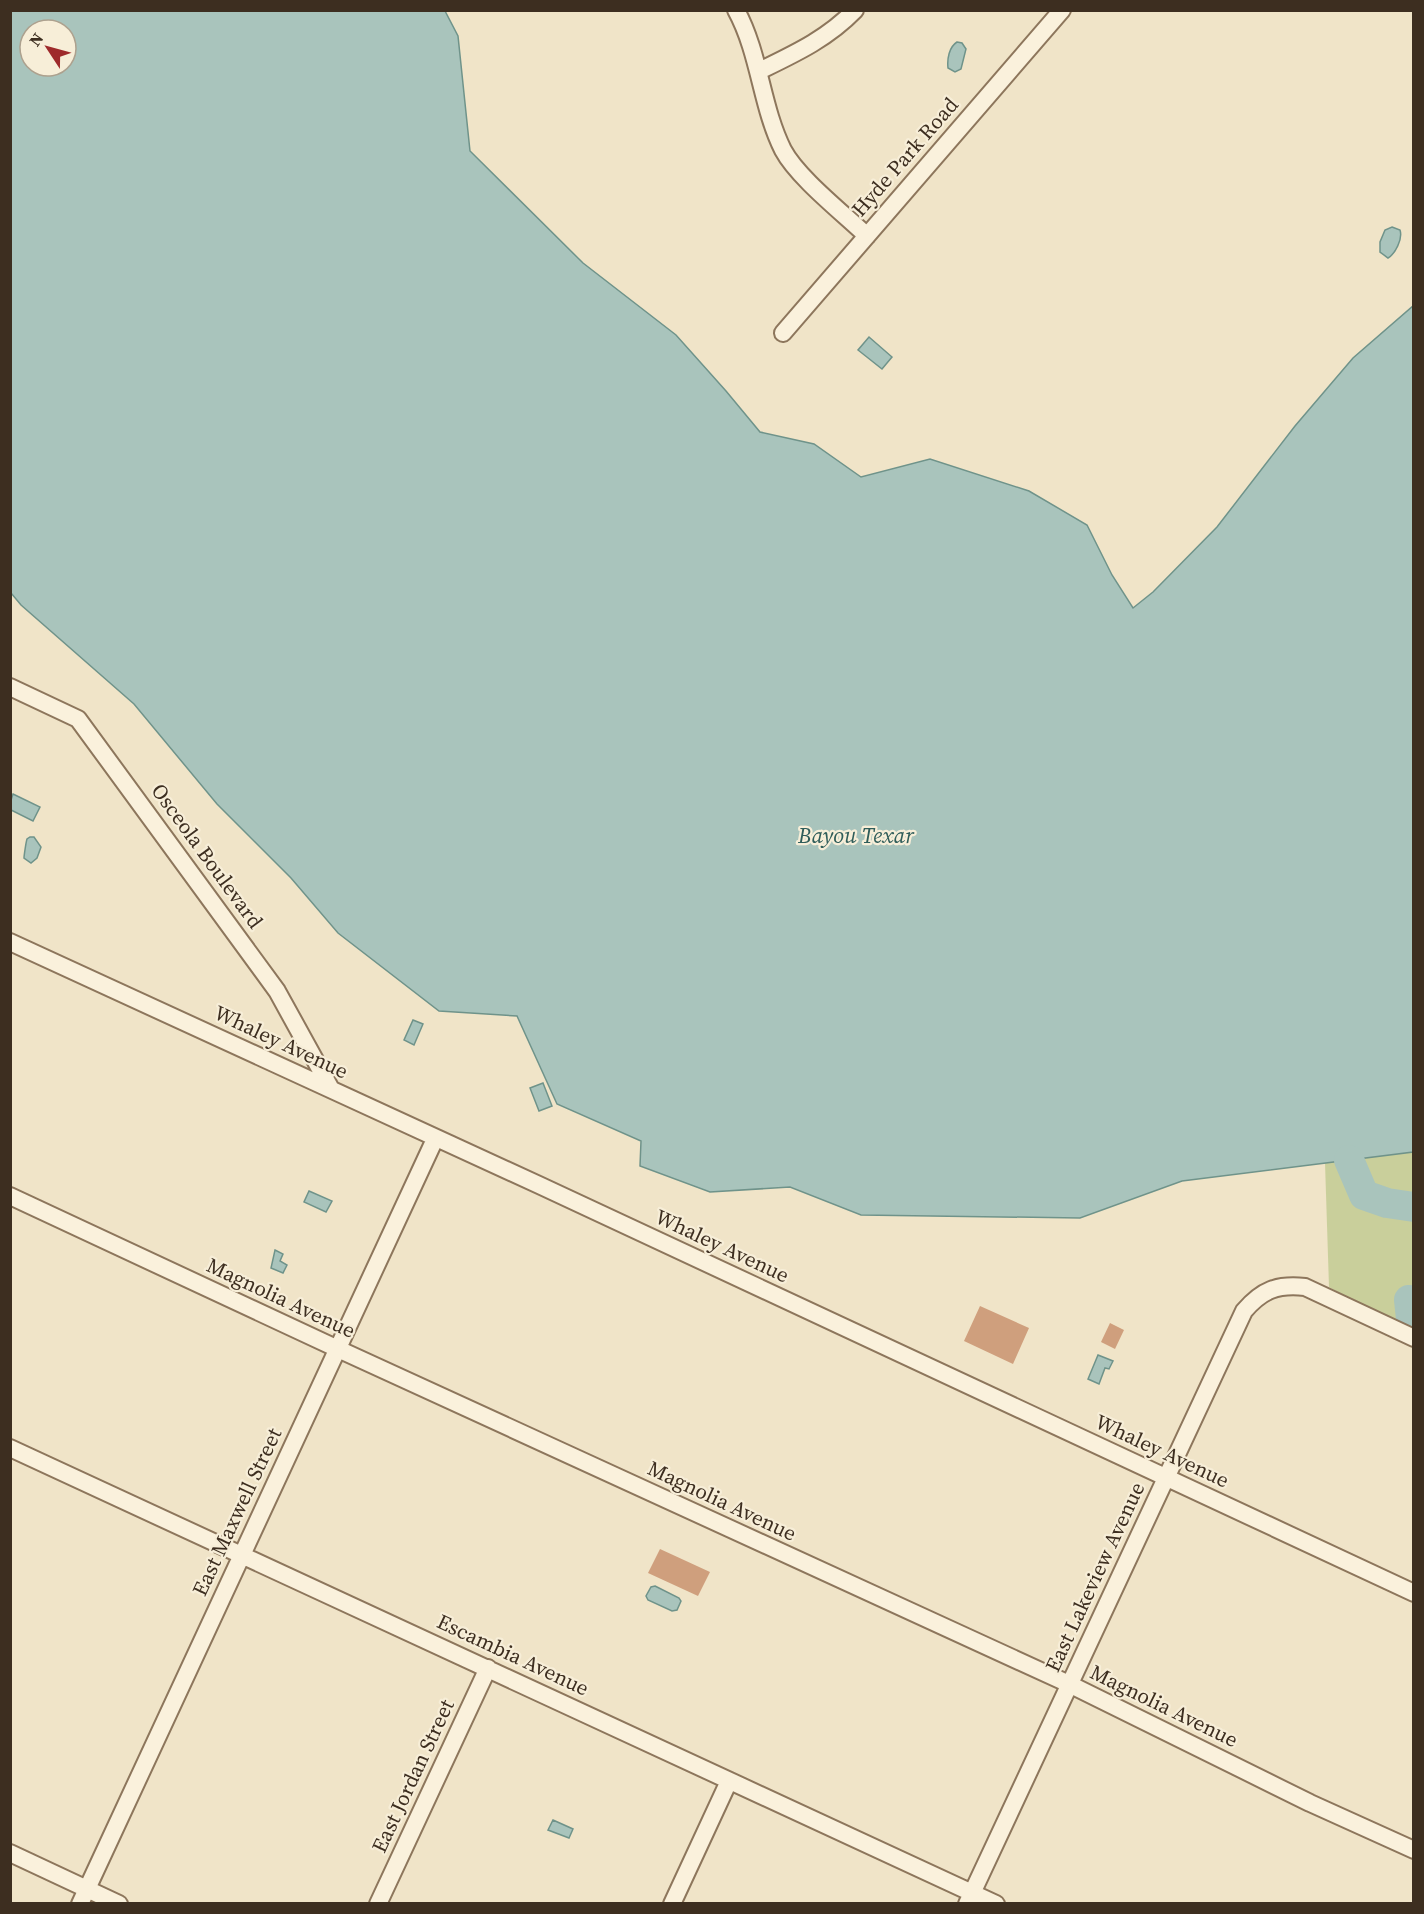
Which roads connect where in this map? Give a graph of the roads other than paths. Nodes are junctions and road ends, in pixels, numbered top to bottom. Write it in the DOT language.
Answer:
graph roads {
  1 [pos="736,10"];
  2 [pos="855,10"];
  3 [pos="1062,10"];
  4 [pos="759,71"];
  5 [pos="867,236"];
  6 [pos="783,333"];
  7 [pos="10,687"];
  8 [pos="10,942"];
  9 [pos="331,1089"];
  10 [pos="435,1139"];
  11 [pos="10,1196"];
  12 [pos="1413,1338"];
  13 [pos="338,1349"];
  14 [pos="10,1448"];
  15 [pos="1165,1478"];
  16 [pos="242,1555"];
  17 [pos="1413,1593"];
  18 [pos="488,1668"];
  19 [pos="1070,1684"];
  20 [pos="729,1781"];
  21 [pos="1413,1850"];
  22 [pos="10,1853"];
  23 [pos="84,1896"];
  24 [pos="969,1898"];
  25 [pos="119,1904"];
  26 [pos="378,1904"];
  27 [pos="672,1904"];
  28 [pos="996,1904"];
  1 -- 4 [label="street"];
  2 -- 4 [label="street"];
  3 -- 5 [label="street, Hyde Park Road"];
  4 -- 5 [label="street"];
  5 -- 6 [label="street, Hyde Park Road"];
  7 -- 9 [label="street, Osceola Boulevard"];
  8 -- 9 [label="street, Whaley Avenue"];
  9 -- 10 [label="street, Whaley Avenue"];
  10 -- 13 [label="street, East Maxwell Street"];
  10 -- 15 [label="street, Whaley Avenue"];
  11 -- 13 [label="street, Magnolia Avenue"];
  12 -- 15 [label="street, East Lakeview Avenue"];
  13 -- 16 [label="street, East Maxwell Street"];
  13 -- 19 [label="street, Magnolia Avenue"];
  14 -- 16 [label="street, Escambia Avenue"];
  15 -- 17 [label="street, Whaley Avenue"];
  15 -- 19 [label="street, East Lakeview Avenue"];
  16 -- 18 [label="street, Escambia Avenue"];
  16 -- 23 [label="street, East Maxwell Street"];
  18 -- 20 [label="street, Escambia Avenue"];
  18 -- 26 [label="street, East Jordan Street"];
  19 -- 21 [label="street, Magnolia Avenue"];
  19 -- 24 [label="street, East Lakeview Avenue"];
  20 -- 24 [label="street, Escambia Avenue"];
  20 -- 27 [label="street"];
  22 -- 23 [label="street"];
  23 -- 25 [label="street"];
  24 -- 28 [label="street, Escambia Avenue"];
}
